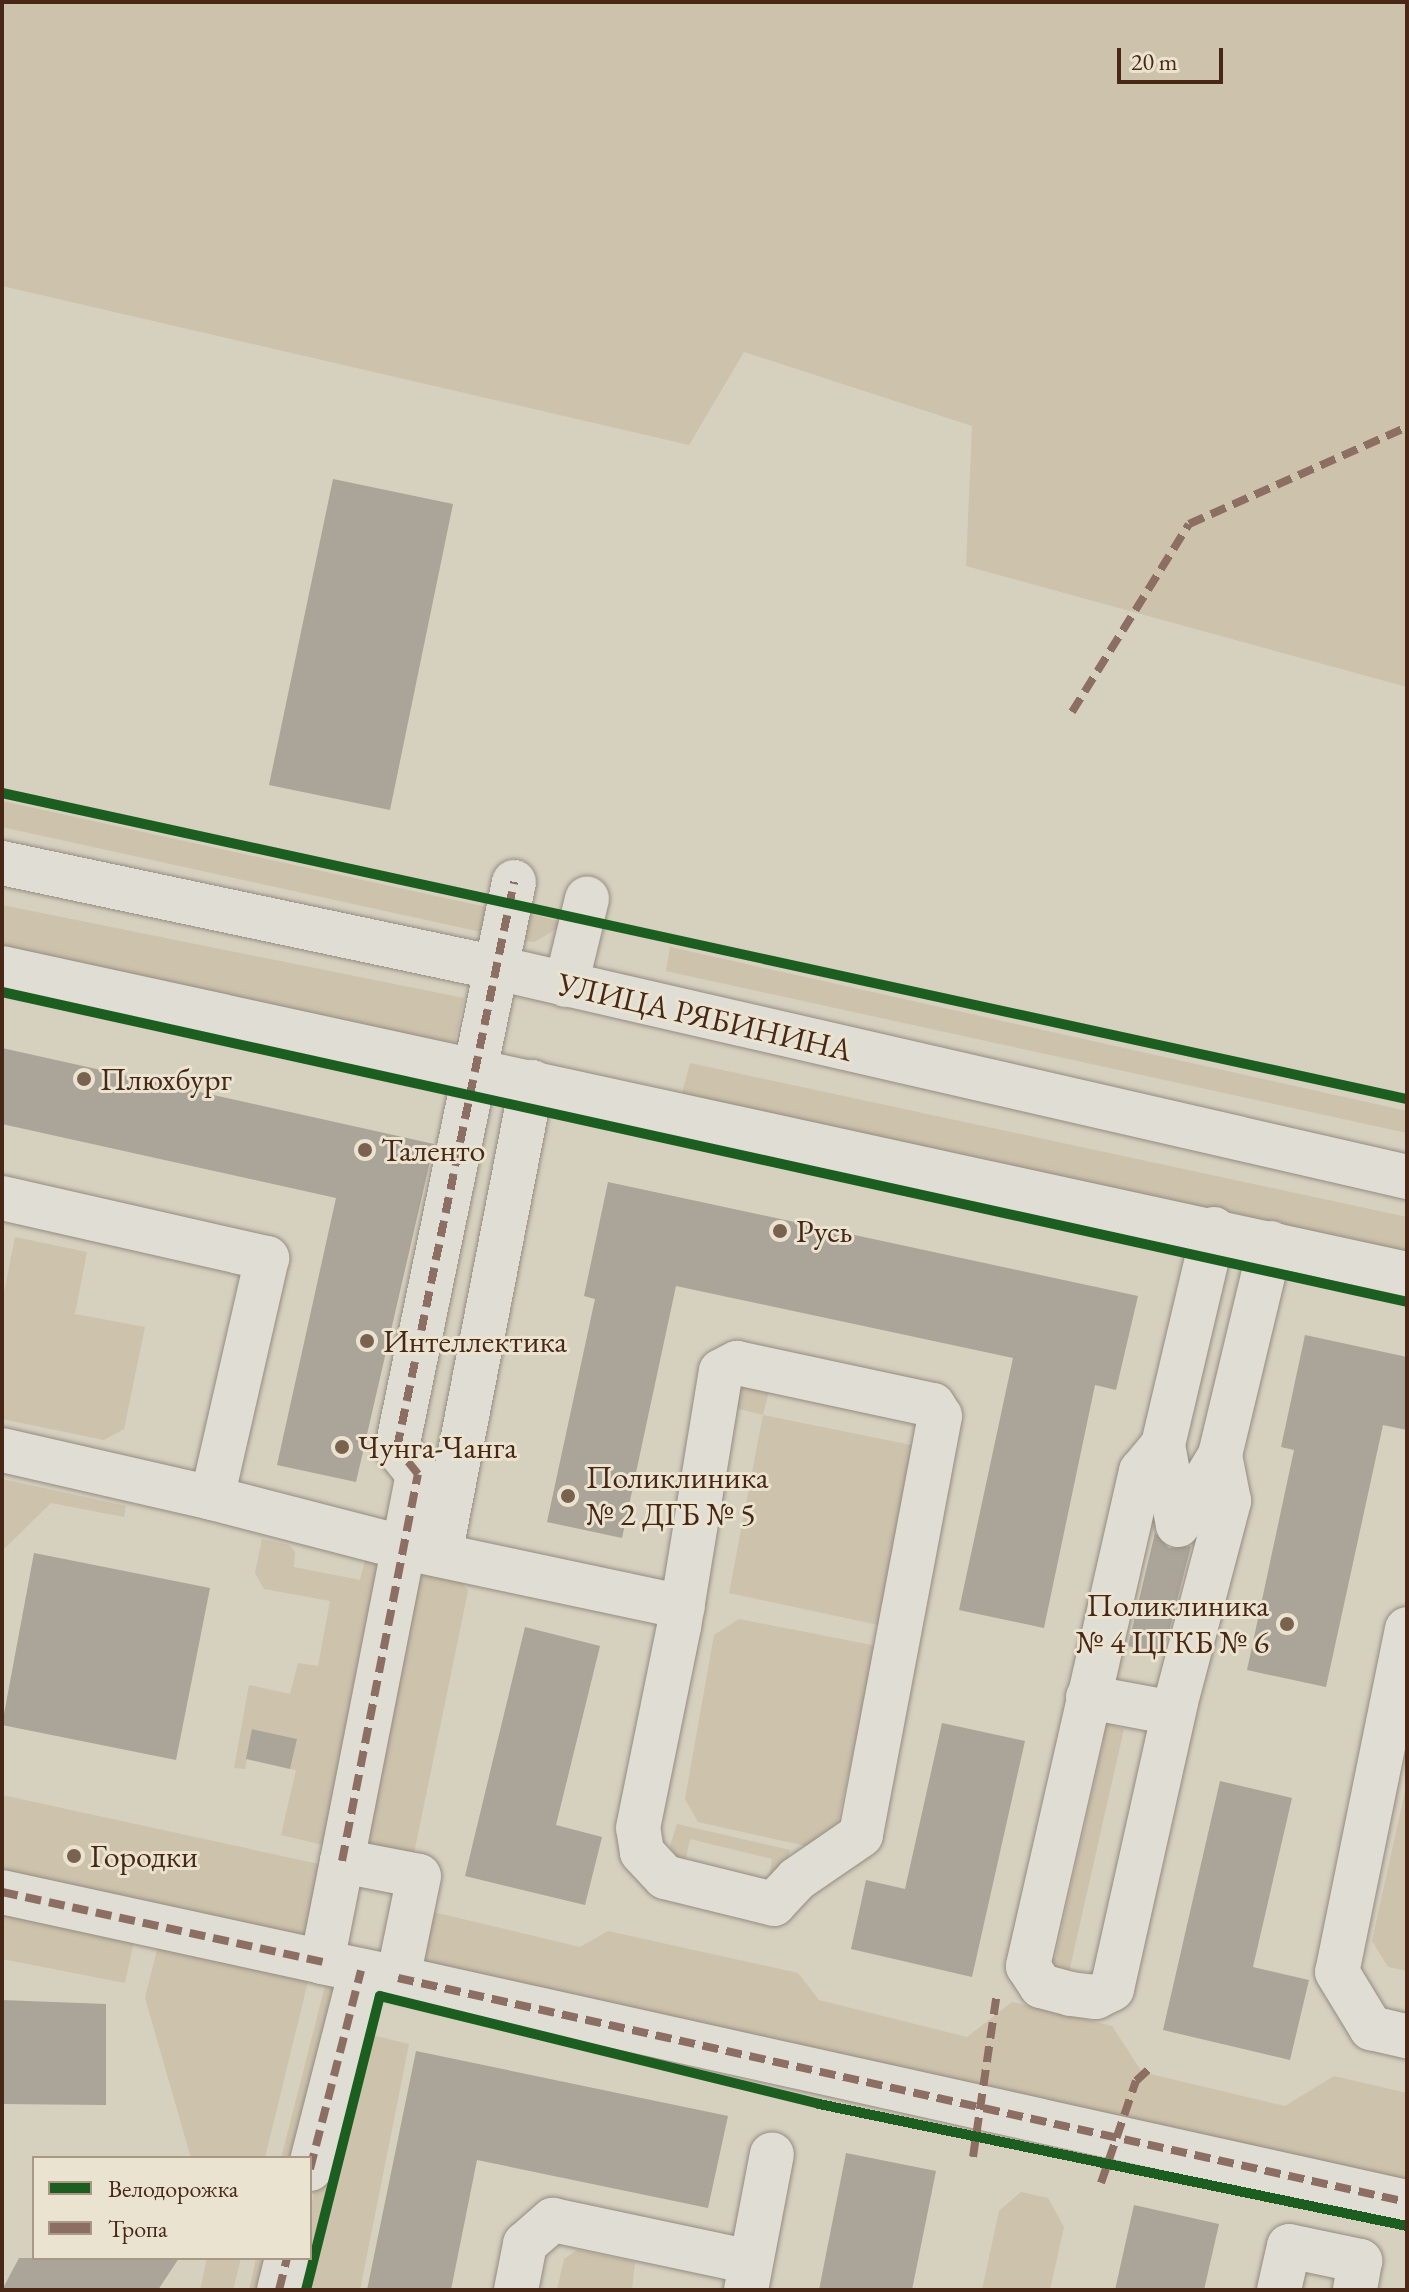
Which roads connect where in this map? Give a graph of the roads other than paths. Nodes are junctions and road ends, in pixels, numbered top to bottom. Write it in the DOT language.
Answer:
graph roads {
  1 [pos="2,863"];
  2 [pos="514,882"];
  3 [pos="587,899"];
  4 [pos="2,968"];
  5 [pos="497,968"];
  6 [pos="566,985"];
  7 [pos="477,1070"];
  8 [pos="532,1082"];
  9 [pos="1407,1177"];
  10 [pos="2,1198"];
  11 [pos="1214,1229"];
  12 [pos="1271,1243"];
  13 [pos="1407,1274"];
  14 [pos="1163,1445"];
  15 [pos="2,1450"];
  16 [pos="1220,1455"];
  17 [pos="212,1498"];
  18 [pos="421,1551"];
  19 [pos="683,1607"];
  20 [pos="1407,1629"];
  21 [pos="1088,1697"];
  22 [pos="1173,1713"];
  23 [pos="342,1861"];
  24 [pos="2,1892"];
  25 [pos="360,1970"];
  26 [pos="1407,2036"];
  27 [pos="772,2154"];
  28 [pos="312,2161"];
  29 [pos="1407,2202"];
  30 [pos="286,2260"];
  31 [pos="749,2276"];
  32 [pos="279,2290"];
  33 [pos="516,2290"];
  34 [pos="1279,2290"];
  35 [pos="1355,2290"];
  1 -- 5 [label="street, УЛИЦА РЯБИНИНА"];
  2 -- 5 [label="street"];
  3 -- 6 [label="street"];
  4 -- 7 [label="street"];
  5 -- 6 [label="street, УЛИЦА РЯБИНИНА"];
  5 -- 7 [label="street"];
  6 -- 9 [label="street, УЛИЦА РЯБИНИНА"];
  7 -- 8 [label="street"];
  7 -- 18 [label="street"];
  8 -- 11 [label="street"];
  8 -- 18 [label="street"];
  10 -- 17 [label="street"];
  11 -- 12 [label="street"];
  11 -- 14 [label="street"];
  12 -- 13 [label="street"];
  12 -- 16 [label="street"];
  14 -- 16 [label="street"];
  14 -- 21 [label="street"];
  15 -- 17 [label="street"];
  16 -- 22 [label="street"];
  17 -- 18 [label="street"];
  18 -- 19 [label="street"];
  18 -- 23 [label="street"];
  19 -- 19 [label="street"];
  20 -- 26 [label="street"];
  21 -- 22 [label="street"];
  21 -- 22 [label="street"];
  23 -- 25 [label="street"];
  23 -- 25 [label="street"];
  24 -- 25 [label="street"];
  25 -- 28 [label="street"];
  25 -- 29 [label="street"];
  27 -- 31 [label="street"];
  30 -- 32 [label="street"];
  31 -- 33 [label="street"];
  34 -- 35 [label="street"];
}
